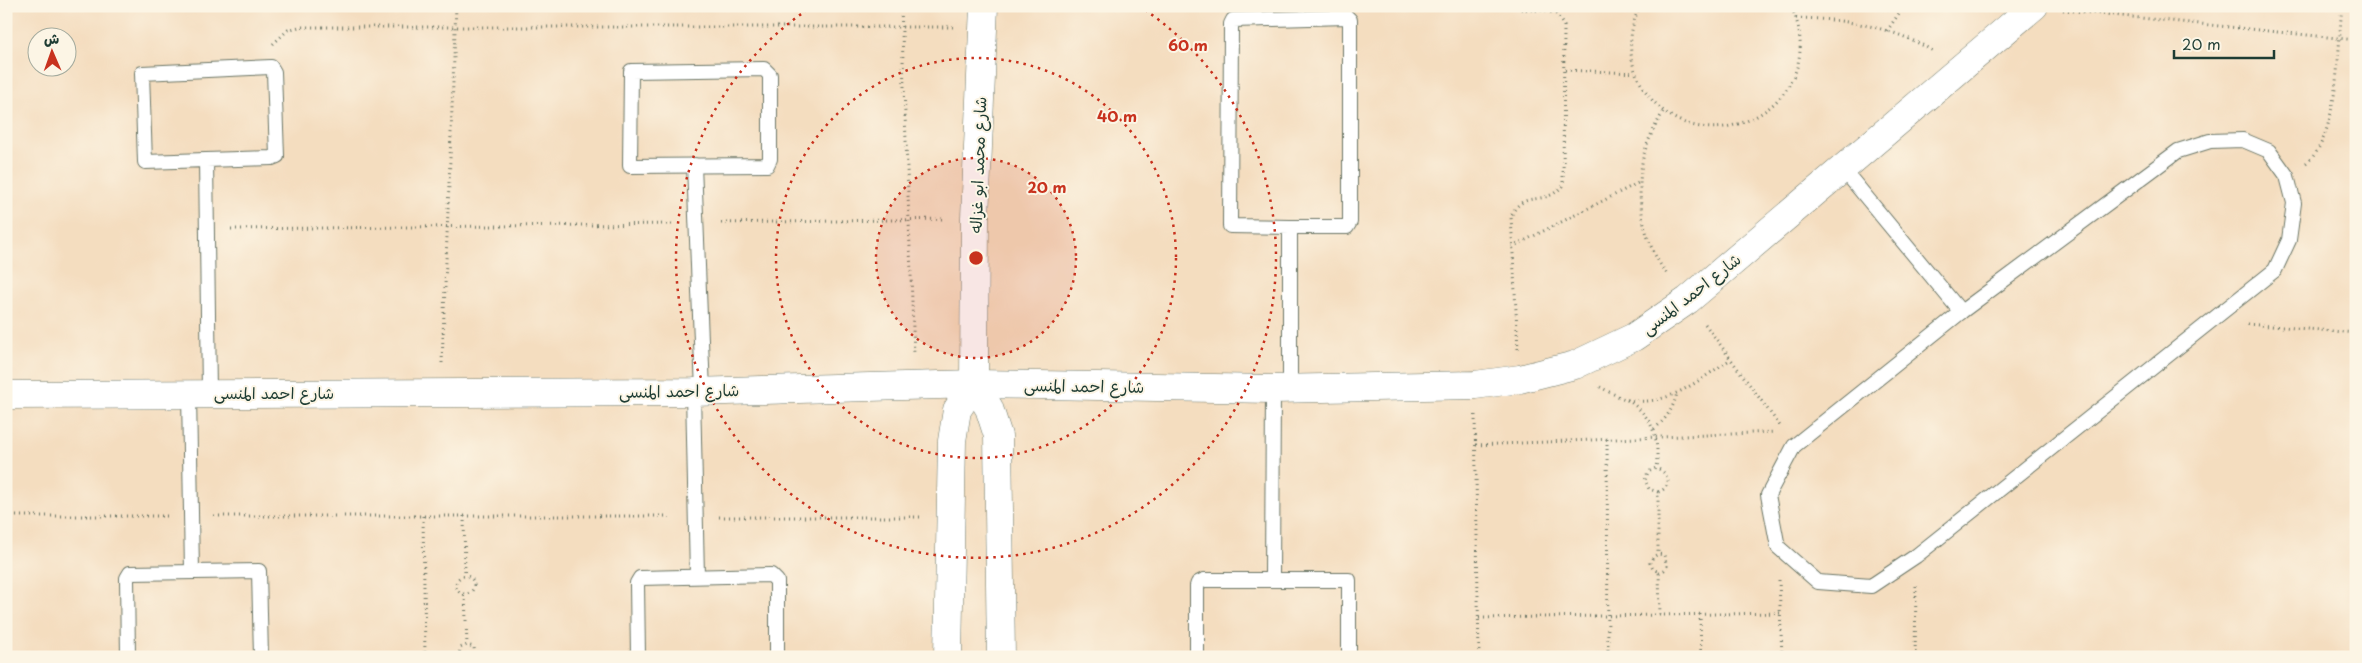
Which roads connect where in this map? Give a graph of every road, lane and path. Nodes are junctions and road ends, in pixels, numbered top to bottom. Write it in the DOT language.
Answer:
graph roads {
  1 [pos="456,6"];
  2 [pos="900,6"];
  3 [pos="1518,6"];
  4 [pos="1640,6"];
  5 [pos="1791,6"];
  6 [pos="1904,6"];
  7 [pos="2342,6"];
  8 [pos="2033,7"];
  9 [pos="984,17"];
  10 [pos="1796,18"];
  11 [pos="455,27"];
  12 [pos="901,27"];
  13 [pos="1887,30"];
  14 [pos="2339,38"];
  15 [pos="2356,40"];
  16 [pos="268,66"];
  17 [pos="1963,68"];
  18 [pos="1564,70"];
  19 [pos="1635,73"];
  20 [pos="206,160"];
  21 [pos="694,166"];
  22 [pos="1843,169"];
  23 [pos="2287,176"];
  24 [pos="1640,182"];
  25 [pos="975,217"];
  26 [pos="908,221"];
  27 [pos="698,224"];
  28 [pos="449,227"];
  29 [pos="1290,227"];
  30 [pos="207,230"];
  31 [pos="1512,248"];
  32 [pos="1962,312"];
  33 [pos="2211,321"];
  34 [pos="2356,333"];
  35 [pos="1731,359"];
  36 [pos="1575,365"];
  37 [pos="1520,379"];
  38 [pos="974,384"];
  39 [pos="1475,385"];
  40 [pos="915,386"];
  41 [pos="1282,388"];
  42 [pos="698,391"];
  43 [pos="441,393"];
  44 [pos="1677,393"];
  45 [pos="199,394"];
  46 [pos="6,395"];
  47 [pos="1624,398"];
  48 [pos="1654,429"];
  49 [pos="1784,432"];
  50 [pos="1656,437"];
  51 [pos="1607,439"];
  52 [pos="1476,445"];
  53 [pos="1656,468"];
  54 [pos="1658,492"];
  55 [pos="6,516"];
  56 [pos="191,516"];
  57 [pos="423,516"];
  58 [pos="464,516"];
  59 [pos="696,516"];
  60 [pos="949,518"];
  61 [pos="1778,548"];
  62 [pos="1658,554"];
  63 [pos="1916,556"];
  64 [pos="192,572"];
  65 [pos="1659,572"];
  66 [pos="465,576"];
  67 [pos="697,576"];
  68 [pos="1272,580"];
  69 [pos="465,595"];
  70 [pos="1780,613"];
  71 [pos="1700,614"];
  72 [pos="1660,615"];
  73 [pos="1608,616"];
  74 [pos="1479,618"];
  75 [pos="467,645"];
  76 [pos="128,657"];
  77 [pos="260,657"];
  78 [pos="425,657"];
  79 [pos="459,657"];
  80 [pos="475,657"];
  81 [pos="638,657"];
  82 [pos="777,657"];
  83 [pos="948,657"];
  84 [pos="1001,657"];
  85 [pos="1197,657"];
  86 [pos="1349,657"];
  87 [pos="1480,657"];
  88 [pos="1608,657"];
  89 [pos="1701,657"];
  90 [pos="1782,657"];
  91 [pos="1915,657"];
  1 -- 11 [label="path"];
  2 -- 12 [label="path"];
  3 -- 18 [label="path"];
  4 -- 19 [label="path"];
  5 -- 10 [label="path"];
  6 -- 13 [label="path"];
  7 -- 14 [label="path"];
  8 -- 14 [label="path"];
  8 -- 17 [label="street, شارع احمد المنسى"];
  9 -- 12 [label="path"];
  9 -- 25 [label="street, شارع محمد ابو غزاله"];
  10 -- 13 [label="path"];
  10 -- 19 [label="path"];
  11 -- 12 [label="path"];
  11 -- 16 [label="path"];
  11 -- 28 [label="path"];
  12 -- 26 [label="path"];
  13 -- 17 [label="path"];
  14 -- 15 [label="path"];
  14 -- 23 [label="path"];
  16 -- 20 [label="lane"];
  16 -- 20 [label="lane"];
  17 -- 22 [label="street, شارع احمد المنسى"];
  18 -- 19 [label="path"];
  18 -- 31 [label="path"];
  20 -- 30 [label="lane"];
  21 -- 21 [label="lane"];
  21 -- 27 [label="lane"];
  22 -- 32 [label="lane"];
  22 -- 36 [label="street, شارع احمد المنسى"];
  23 -- 32 [label="lane"];
  23 -- 33 [label="lane"];
  24 -- 31 [label="path"];
  25 -- 26 [label="path"];
  25 -- 38 [label="street, شارع محمد ابو غزاله"];
  26 -- 27 [label="path"];
  26 -- 40 [label="path"];
  27 -- 28 [label="path"];
  27 -- 42 [label="lane"];
  28 -- 30 [label="path"];
  28 -- 43 [label="path"];
  29 -- 29 [label="lane"];
  29 -- 41 [label="lane"];
  30 -- 45 [label="lane"];
  31 -- 37 [label="path"];
  32 -- 61 [label="lane"];
  33 -- 34 [label="path"];
  33 -- 63 [label="lane"];
  35 -- 44 [label="path"];
  36 -- 37 [label="street, شارع احمد المنسى"];
  36 -- 47 [label="path"];
  37 -- 39 [label="street, شارع احمد المنسى"];
  38 -- 40 [label="street, شارع احمد المنسى"];
  38 -- 41 [label="street, شارع احمد المنسى"];
  38 -- 60 [label="street"];
  38 -- 84 [label="street"];
  39 -- 41 [label="street, شارع احمد المنسى"];
  39 -- 52 [label="path"];
  40 -- 42 [label="street, شارع احمد المنسى"];
  41 -- 68 [label="lane"];
  42 -- 43 [label="street, شارع احمد المنسى"];
  42 -- 59 [label="lane"];
  43 -- 45 [label="street, شارع احمد المنسى"];
  44 -- 47 [label="path"];
  44 -- 48 [label="path"];
  45 -- 46 [label="street, شارع احمد المنسى"];
  45 -- 56 [label="lane"];
  47 -- 48 [label="path"];
  48 -- 50 [label="path"];
  49 -- 50 [label="path"];
  50 -- 51 [label="path"];
  50 -- 53 [label="path"];
  51 -- 52 [label="path"];
  51 -- 73 [label="path"];
  52 -- 74 [label="path"];
  53 -- 54 [label="path"];
  53 -- 54 [label="path"];
  54 -- 62 [label="path"];
  55 -- 56 [label="path"];
  56 -- 57 [label="path"];
  56 -- 64 [label="lane"];
  57 -- 58 [label="path"];
  57 -- 78 [label="path"];
  58 -- 59 [label="path"];
  58 -- 66 [label="path"];
  59 -- 60 [label="path"];
  59 -- 67 [label="lane"];
  60 -- 83 [label="street"];
  61 -- 63 [label="lane"];
  61 -- 70 [label="path"];
  62 -- 65 [label="path"];
  62 -- 65 [label="path"];
  63 -- 91 [label="path"];
  64 -- 76 [label="lane"];
  64 -- 77 [label="lane"];
  65 -- 72 [label="path"];
  66 -- 69 [label="path"];
  66 -- 69 [label="path"];
  67 -- 81 [label="lane"];
  67 -- 82 [label="lane"];
  68 -- 85 [label="lane"];
  68 -- 86 [label="lane"];
  69 -- 75 [label="path"];
  70 -- 71 [label="path"];
  70 -- 90 [label="path"];
  71 -- 72 [label="path"];
  71 -- 89 [label="path"];
  72 -- 73 [label="path"];
  73 -- 74 [label="path"];
  73 -- 88 [label="path"];
  74 -- 87 [label="path"];
  75 -- 79 [label="path"];
  75 -- 80 [label="path"];
}
